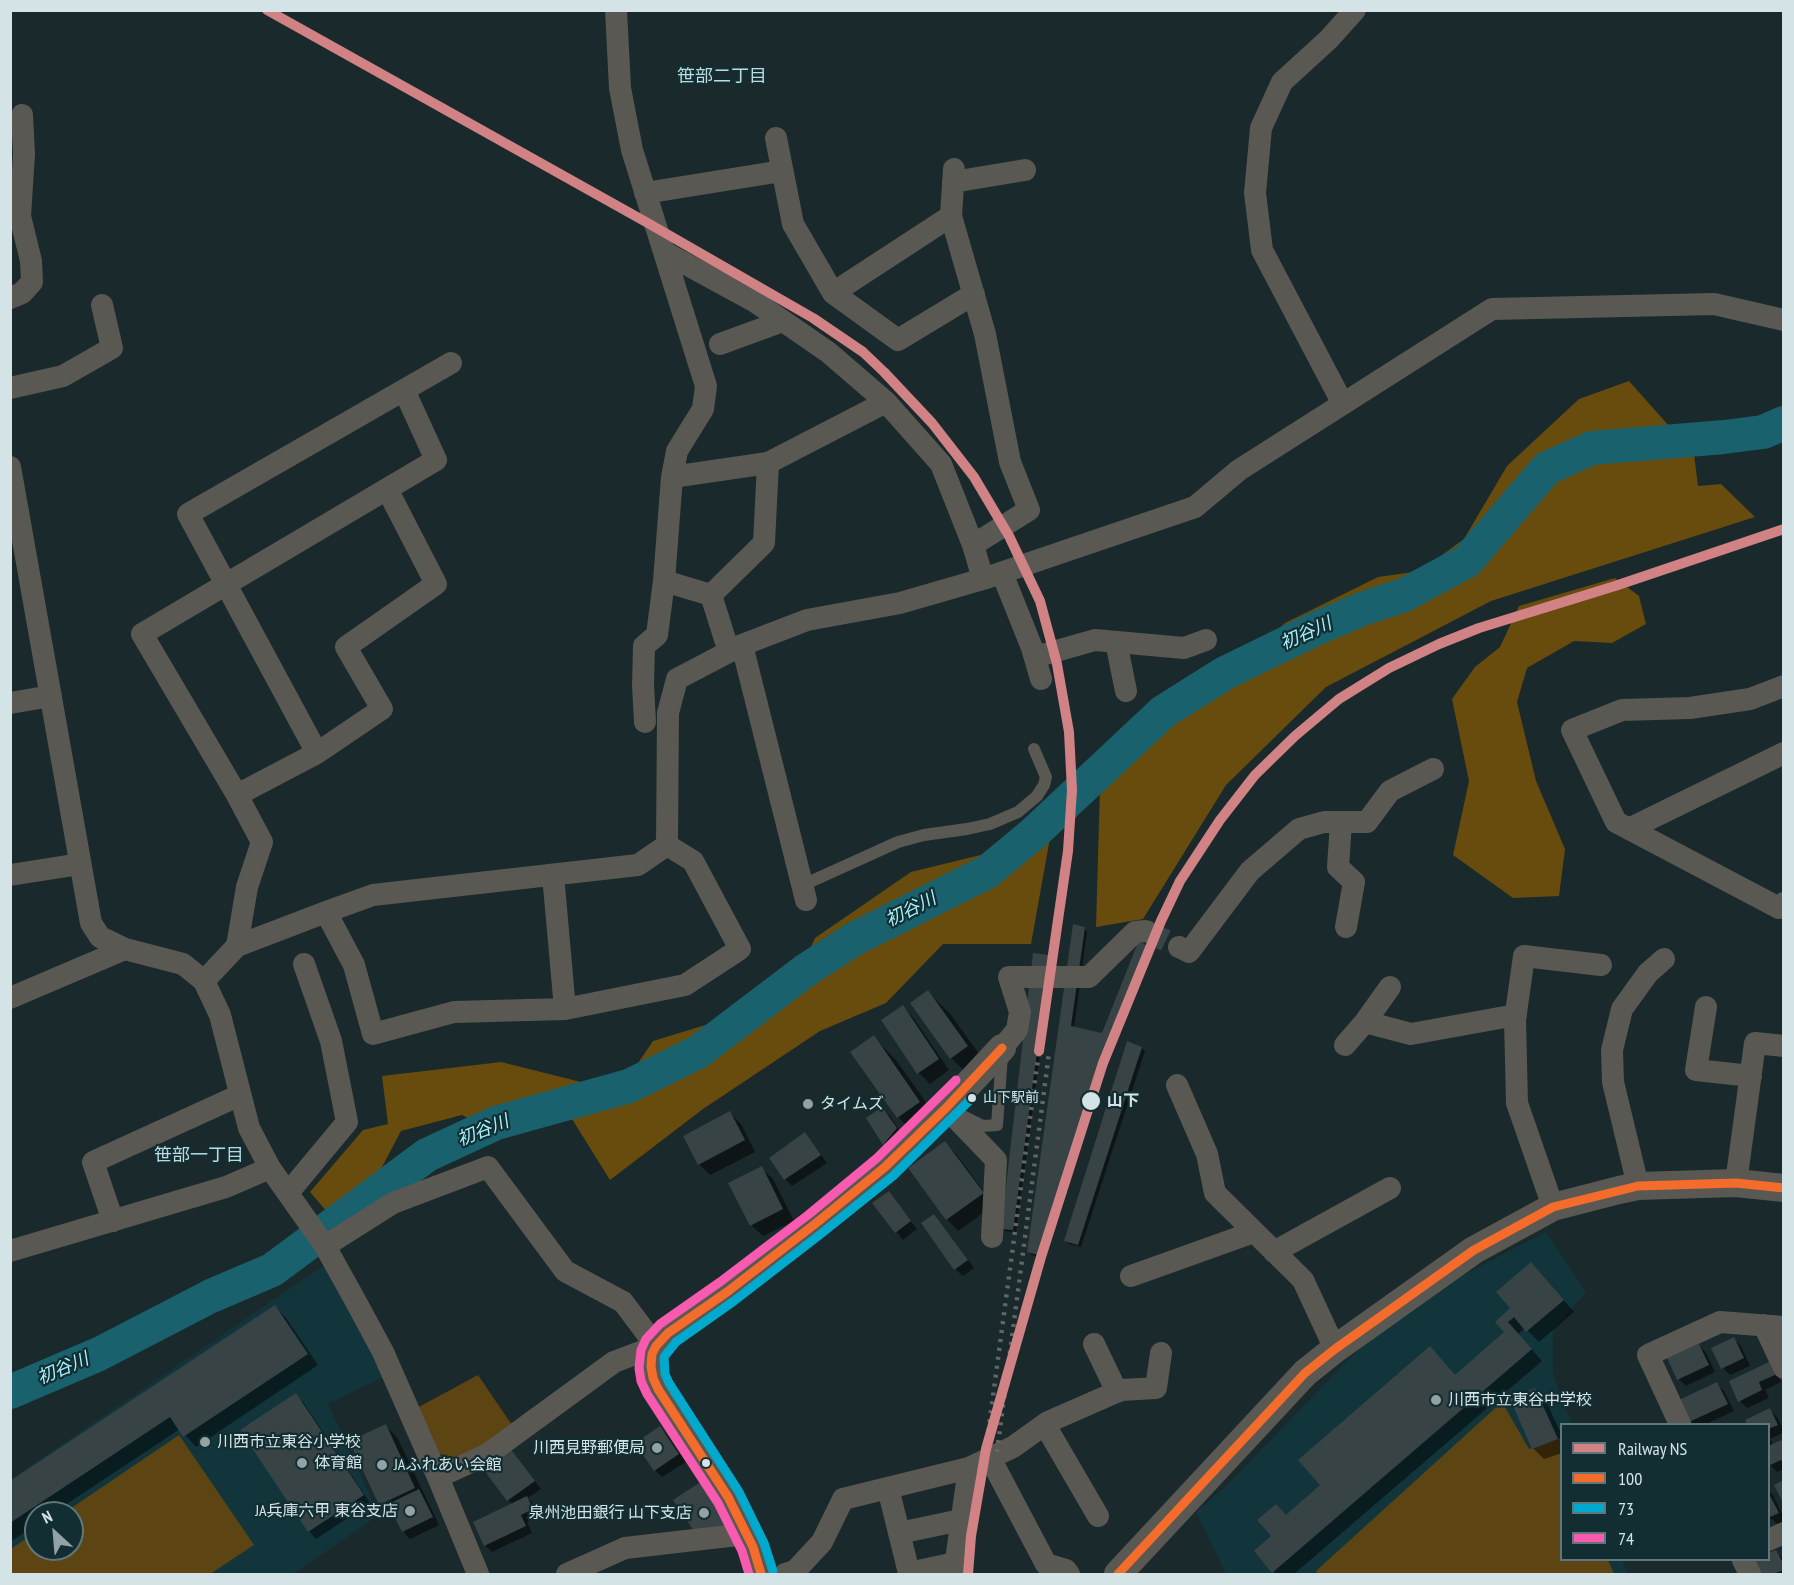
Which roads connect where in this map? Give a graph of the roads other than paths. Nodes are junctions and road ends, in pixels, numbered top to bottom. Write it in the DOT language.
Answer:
graph roads {
  1 [pos="616,10"];
  2 [pos="1355,10"];
  3 [pos="22,115"];
  4 [pos="776,138"];
  5 [pos="1025,170"];
  6 [pos="782,171"];
  7 [pos="645,193"];
  8 [pos="951,216"];
  9 [pos="664,252"];
  10 [pos="833,293"];
  11 [pos="974,294"];
  12 [pos="10,298"];
  13 [pos="102,305"];
  14 [pos="1784,320"];
  15 [pos="783,321"];
  16 [pos="720,344"];
  17 [pos="451,363"];
  18 [pos="10,388"];
  19 [pos="404,390"];
  20 [pos="886,402"];
  21 [pos="1343,404"];
  22 [pos="768,463"];
  23 [pos="10,467"];
  24 [pos="672,477"];
  25 [pos="387,489"];
  26 [pos="16,520"];
  27 [pos="973,545"];
  28 [pos="992,576"];
  29 [pos="664,581"];
  30 [pos="226,584"];
  31 [pos="711,595"];
  32 [pos="1206,639"];
  33 [pos="1116,642"];
  34 [pos="736,649"];
  35 [pos="1035,657"];
  36 [pos="1041,679"];
  37 [pos="1784,686"];
  38 [pos="1126,691"];
  39 [pos="51,696"];
  40 [pos="10,703"];
  41 [pos="645,722"];
  42 [pos="1034,749"];
  43 [pos="316,753"];
  44 [pos="1784,753"];
  45 [pos="1433,769"];
  46 [pos="237,795"];
  47 [pos="1341,822"];
  48 [pos="1629,829"];
  49 [pos="667,845"];
  50 [pos="80,864"];
  51 [pos="10,875"];
  52 [pos="553,875"];
  53 [pos="805,892"];
  54 [pos="1782,909"];
  55 [pos="326,912"];
  56 [pos="1346,927"];
  57 [pos="1146,931"];
  58 [pos="237,946"];
  59 [pos="1179,947"];
  60 [pos="125,948"];
  61 [pos="1664,959"];
  62 [pos="304,964"];
  63 [pos="1601,965"];
  64 [pos="204,981"];
  65 [pos="1390,987"];
  66 [pos="10,998"];
  67 [pos="1706,1007"];
  68 [pos="565,1009"];
  69 [pos="1516,1015"];
  70 [pos="1365,1022"];
  71 [pos="1345,1045"];
  72 [pos="1784,1046"];
  73 [pos="1002,1048"];
  74 [pos="1751,1076"];
  75 [pos="1177,1085"];
  76 [pos="240,1095"];
  77 [pos="946,1108"];
  78 [pos="270,1168"];
  79 [pos="1736,1184"];
  80 [pos="1638,1186"];
  81 [pos="1390,1188"];
  82 [pos="1784,1188"];
  83 [pos="288,1193"];
  84 [pos="1553,1207"];
  85 [pos="113,1221"];
  86 [pos="1254,1232"];
  87 [pos="992,1237"];
  88 [pos="14,1244"];
  89 [pos="325,1246"];
  90 [pos="1274,1252"];
  91 [pos="1131,1276"];
  92 [pos="1774,1326"];
  93 [pos="1094,1344"];
  94 [pos="656,1346"];
  95 [pos="1335,1349"];
  96 [pos="1161,1353"];
  97 [pos="1784,1368"];
  98 [pos="1117,1392"];
  99 [pos="1679,1423"];
  100 [pos="1045,1425"];
  101 [pos="990,1458"];
  102 [pos="969,1468"];
  103 [pos="438,1477"];
  104 [pos="888,1488"];
  105 [pos="1098,1516"];
  106 [pos="962,1520"];
  107 [pos="899,1533"];
  108 [pos="1784,1533"];
  109 [pos="746,1534"];
  110 [pos="1770,1539"];
  111 [pos="1743,1561"];
  112 [pos="955,1569"];
  113 [pos="478,1575"];
  114 [pos="567,1575"];
  115 [pos="761,1575"];
  116 [pos="785,1575"];
  117 [pos="1070,1575"];
  118 [pos="1118,1575"];
  119 [pos="1750,1575"];
  1 -- 7 [label="street"];
  2 -- 21 [label="street"];
  3 -- 12 [label="street"];
  4 -- 6 [label="street"];
  5 -- 8 [label="street"];
  6 -- 7 [label="street"];
  6 -- 10 [label="street"];
  7 -- 9 [label="street"];
  8 -- 10 [label="street"];
  8 -- 11 [label="street"];
  9 -- 15 [label="street"];
  9 -- 24 [label="street"];
  10 -- 11 [label="street"];
  11 -- 27 [label="street"];
  13 -- 18 [label="street"];
  14 -- 21 [label="street"];
  15 -- 16 [label="street"];
  15 -- 20 [label="street"];
  17 -- 19 [label="street"];
  19 -- 25 [label="street"];
  19 -- 30 [label="street"];
  20 -- 22 [label="street"];
  20 -- 27 [label="street"];
  21 -- 28 [label="street"];
  22 -- 24 [label="street"];
  22 -- 31 [label="street"];
  23 -- 26 [label="street"];
  24 -- 29 [label="street"];
  25 -- 30 [label="street"];
  25 -- 43 [label="street"];
  26 -- 39 [label="street"];
  27 -- 28 [label="street"];
  28 -- 34 [label="street"];
  28 -- 35 [label="street"];
  29 -- 31 [label="street"];
  29 -- 41 [label="street"];
  30 -- 43 [label="street"];
  30 -- 46 [label="street"];
  31 -- 34 [label="street"];
  32 -- 33 [label="street"];
  33 -- 35 [label="street"];
  33 -- 38 [label="street"];
  34 -- 49 [label="street"];
  34 -- 53 [label="street"];
  35 -- 36 [label="street"];
  37 -- 48 [label="street"];
  39 -- 40 [label="street"];
  39 -- 50 [label="street"];
  42 -- 53 [label="lane"];
  43 -- 46 [label="street"];
  44 -- 48 [label="street"];
  45 -- 47 [label="street"];
  46 -- 58 [label="street"];
  47 -- 56 [label="street"];
  47 -- 59 [label="street"];
  48 -- 54 [label="street"];
  49 -- 52 [label="street"];
  49 -- 68 [label="street"];
  50 -- 51 [label="street"];
  50 -- 60 [label="street"];
  52 -- 55 [label="street"];
  52 -- 68 [label="street"];
  55 -- 58 [label="street"];
  55 -- 68 [label="street"];
  57 -- 73 [label="street"];
  58 -- 64 [label="street"];
  60 -- 64 [label="street"];
  60 -- 66 [label="street"];
  61 -- 80 [label="street"];
  62 -- 83 [label="street"];
  63 -- 69 [label="street"];
  64 -- 76 [label="street"];
  65 -- 70 [label="street"];
  67 -- 74 [label="street"];
  69 -- 70 [label="street"];
  69 -- 84 [label="street"];
  70 -- 71 [label="street"];
  72 -- 74 [label="street"];
  73 -- 77 [label="street"];
  73 -- 77 [label="lane"];
  74 -- 79 [label="street"];
  75 -- 86 [label="street"];
  76 -- 78 [label="street"];
  76 -- 85 [label="street"];
  77 -- 87 [label="street"];
  77 -- 94 [label="street"];
  78 -- 83 [label="street"];
  78 -- 85 [label="street"];
  79 -- 80 [label="street"];
  79 -- 82 [label="street"];
  80 -- 84 [label="street"];
  81 -- 90 [label="street"];
  83 -- 89 [label="street"];
  84 -- 95 [label="street"];
  85 -- 88 [label="street"];
  86 -- 90 [label="street"];
  86 -- 91 [label="street"];
  89 -- 94 [label="street"];
  89 -- 103 [label="street"];
  90 -- 95 [label="street"];
  92 -- 97 [label="street"];
  92 -- 99 [label="street"];
  93 -- 98 [label="street"];
  94 -- 103 [label="street"];
  94 -- 109 [label="street"];
  95 -- 118 [label="street"];
  96 -- 98 [label="street"];
  98 -- 100 [label="street"];
  100 -- 101 [label="street"];
  100 -- 105 [label="street"];
  101 -- 102 [label="street"];
  101 -- 117 [label="street"];
  102 -- 104 [label="street"];
  102 -- 106 [label="street"];
  103 -- 113 [label="street"];
  104 -- 107 [label="street"];
  104 -- 116 [label="street"];
  106 -- 107 [label="street"];
  106 -- 112 [label="street"];
  107 -- 112 [label="street"];
  108 -- 110 [label="street"];
  109 -- 114 [label="street"];
  109 -- 115 [label="street"];
  111 -- 119 [label="street"];
}
